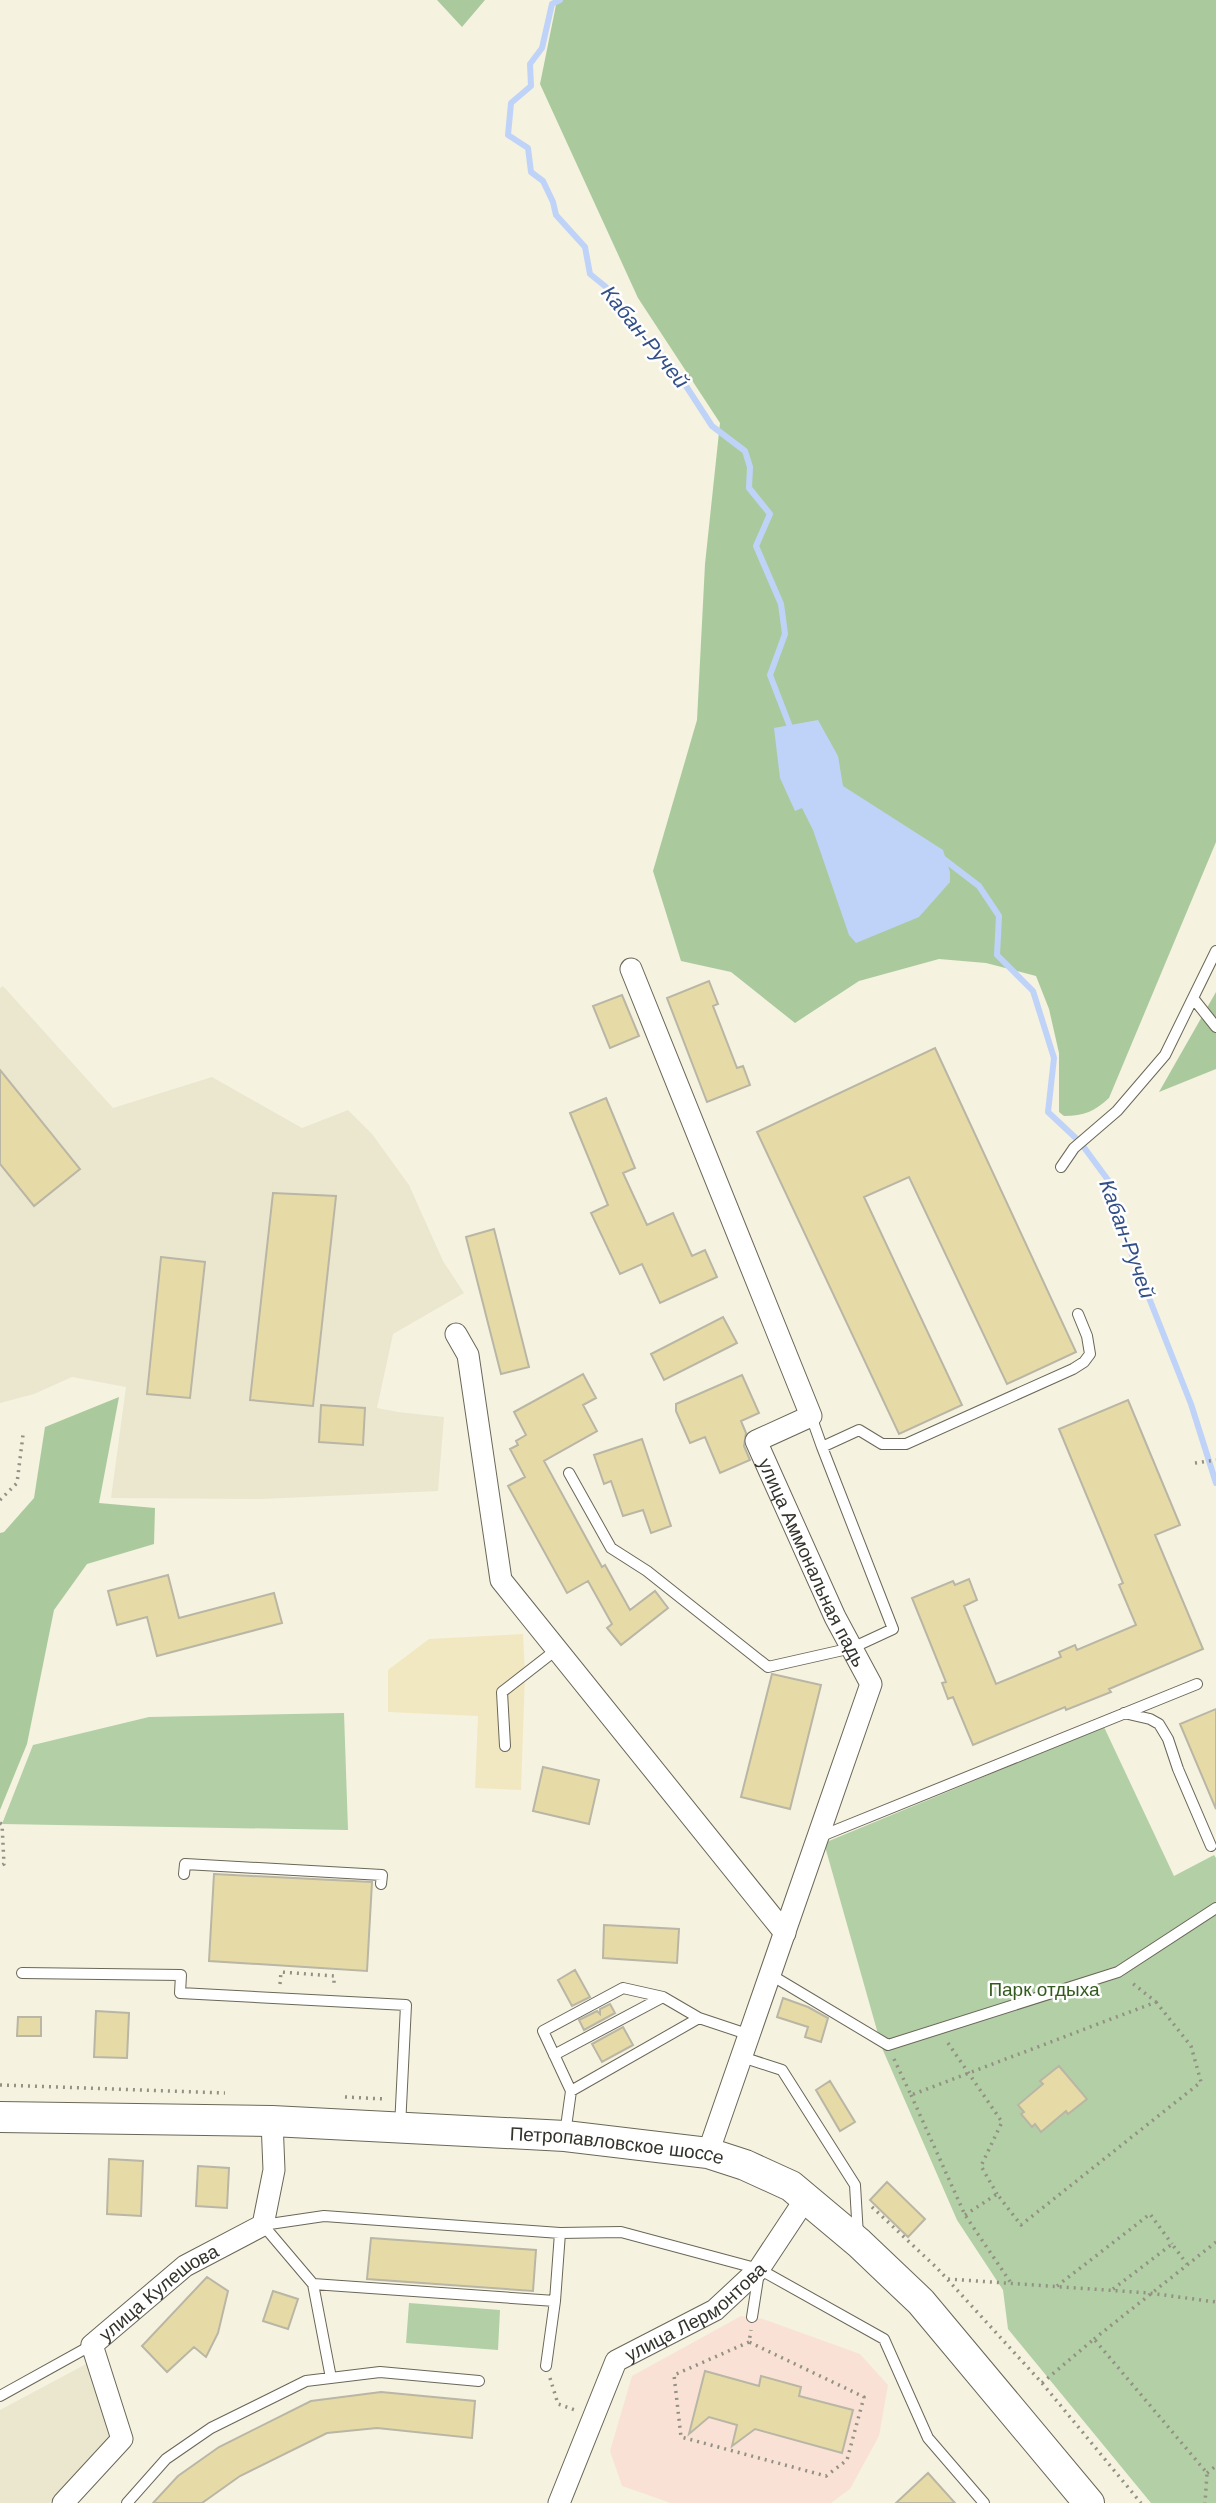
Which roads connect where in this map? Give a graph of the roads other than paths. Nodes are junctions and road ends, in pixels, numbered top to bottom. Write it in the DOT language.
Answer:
graph roads {
  1 [pos="1216,951"];
  2 [pos="631,969"];
  3 [pos="1193,998"];
  4 [pos="1216,1027"];
  5 [pos="1061,1167"];
  6 [pos="1078,1314"];
  7 [pos="456,1334"];
  8 [pos="811,1416"];
  9 [pos="822,1447"];
  10 [pos="569,1473"];
  11 [pos="852,1648"];
  12 [pos="556,1650"];
  13 [pos="1196,1684"];
  14 [pos="1124,1713"];
  15 [pos="505,1746"];
  16 [pos="819,1837"];
  17 [pos="1211,1846"];
  18 [pos="184,1874"];
  19 [pos="381,1884"];
  20 [pos="1216,1908"];
  21 [pos="785,1933"];
  22 [pos="22,1973"];
  23 [pos="771,1975"];
  24 [pos="663,1997"];
  25 [pos="699,2018"];
  26 [pos="750,2035"];
  27 [pos="554,2055"];
  28 [pos="742,2057"];
  29 [pos="571,2091"];
  30 [pos="0,2117"];
  31 [pos="272,2121"];
  32 [pos="400,2127"];
  33 [pos="565,2136"];
  34 [pos="708,2154"];
  35 [pos="806,2199"];
  36 [pos="263,2225"];
  37 [pos="560,2233"];
  38 [pos="859,2243"];
  39 [pos="760,2269"];
  40 [pos="313,2284"];
  41 [pos="555,2301"];
  42 [pos="752,2317"];
  43 [pos="92,2345"];
  44 [pos="546,2366"];
  45 [pos="331,2378"];
  46 [pos="479,2381"];
  47 [pos="0,2396"];
  48 [pos="63,2503"];
  49 [pos="127,2503"];
  50 [pos="559,2503"];
  51 [pos="984,2503"];
  52 [pos="1089,2503"];
  1 -- 3 [label="lane"];
  2 -- 8 [label="street"];
  3 -- 4 [label="lane"];
  3 -- 5 [label="lane"];
  6 -- 9 [label="lane"];
  7 -- 12 [label="street"];
  8 -- 9 [label="lane"];
  8 -- 11 [label="street, улица Аммональная падь"];
  9 -- 11 [label="lane"];
  10 -- 11 [label="lane"];
  11 -- 16 [label="street, улица Аммональная падь"];
  12 -- 15 [label="lane"];
  12 -- 21 [label="street"];
  13 -- 14 [label="lane"];
  14 -- 16 [label="lane"];
  14 -- 17 [label="lane"];
  16 -- 21 [label="street, улица Аммональная падь"];
  18 -- 19 [label="lane"];
  20 -- 23 [label="lane"];
  21 -- 23 [label="street, улица Аммональная падь"];
  22 -- 32 [label="lane"];
  23 -- 26 [label="street, улица Аммональная падь"];
  24 -- 25 [label="lane"];
  24 -- 27 [label="lane"];
  24 -- 27 [label="lane"];
  25 -- 26 [label="lane"];
  25 -- 29 [label="lane"];
  26 -- 28 [label="street, улица Аммональная падь"];
  27 -- 29 [label="lane"];
  28 -- 34 [label="street, улица Аммональная падь"];
  28 -- 38 [label="lane"];
  29 -- 33 [label="lane"];
  30 -- 31 [label="main road, Петропавловское шоссе"];
  31 -- 32 [label="main road, Петропавловское шоссе"];
  31 -- 36 [label="street"];
  32 -- 33 [label="main road, Петропавловское шоссе"];
  33 -- 34 [label="main road, Петропавловское шоссе"];
  34 -- 35 [label="main road, Петропавловское шоссе"];
  35 -- 38 [label="main road, Петропавловское шоссе"];
  35 -- 39 [label="street, улица Лермонтова"];
  36 -- 37 [label="lane"];
  36 -- 40 [label="lane"];
  36 -- 43 [label="street, улица Кулешова"];
  37 -- 39 [label="lane"];
  37 -- 41 [label="lane"];
  38 -- 52 [label="main road, Петропавловское шоссе"];
  39 -- 42 [label="lane"];
  39 -- 50 [label="street, улица Лермонтова"];
  39 -- 51 [label="lane"];
  40 -- 41 [label="lane"];
  40 -- 45 [label="lane"];
  41 -- 44 [label="lane"];
  43 -- 47 [label="lane"];
  43 -- 48 [label="street, улица Кулешова"];
  45 -- 46 [label="lane"];
  45 -- 49 [label="lane"];
}
